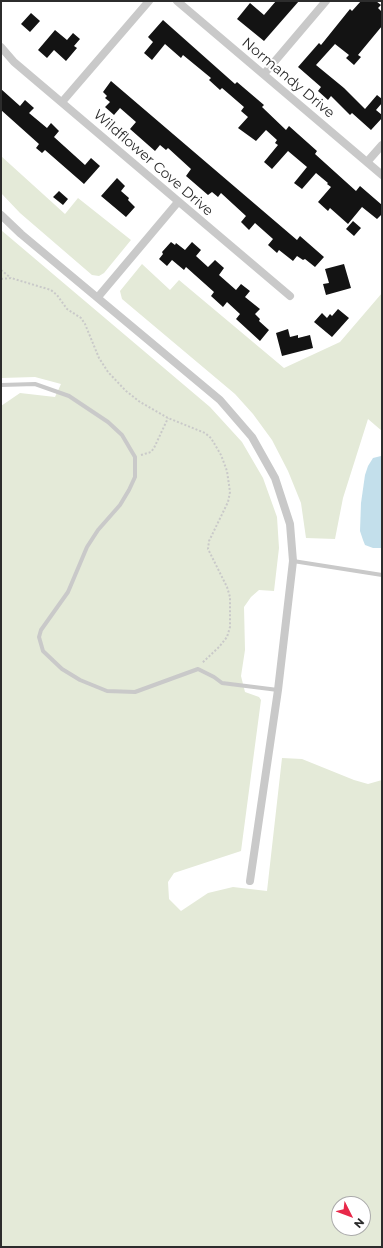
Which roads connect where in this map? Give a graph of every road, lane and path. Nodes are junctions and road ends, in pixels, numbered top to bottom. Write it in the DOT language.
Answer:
graph roads {
  1 [pos="149,1"];
  2 [pos="178,1"];
  3 [pos="326,1"];
  4 [pos="1,47"];
  5 [pos="264,74"];
  6 [pos="62,102"];
  7 [pos="382,145"];
  8 [pos="367,162"];
  9 [pos="382,175"];
  10 [pos="178,202"];
  11 [pos="1,215"];
  12 [pos="1,270"];
  13 [pos="11,278"];
  14 [pos="1,279"];
  15 [pos="290,296"];
  16 [pos="98,297"];
  17 [pos="1,385"];
  18 [pos="168,418"];
  19 [pos="135,457"];
  20 [pos="293,561"];
  21 [pos="382,575"];
  22 [pos="198,669"];
  23 [pos="278,690"];
  24 [pos="250,881"];
  1 -- 6 [label="street"];
  2 -- 5 [label="street, Normandy Drive"];
  3 -- 5 [label="street"];
  4 -- 6 [label="street, Wildflower Cove Drive"];
  5 -- 8 [label="street, Normandy Drive"];
  6 -- 10 [label="street, Wildflower Cove Drive"];
  7 -- 8 [label="street"];
  8 -- 9 [label="street, Normandy Drive"];
  10 -- 15 [label="street, Wildflower Cove Drive"];
  10 -- 16 [label="street"];
  11 -- 16 [label="street"];
  12 -- 13 [label="path"];
  13 -- 14 [label="path"];
  13 -- 18 [label="path"];
  16 -- 20 [label="street"];
  17 -- 19 [label="lane"];
  18 -- 19 [label="path"];
  18 -- 22 [label="path"];
  19 -- 22 [label="lane"];
  20 -- 21 [label="lane"];
  20 -- 23 [label="street"];
  22 -- 23 [label="lane"];
  23 -- 24 [label="street"];
}
